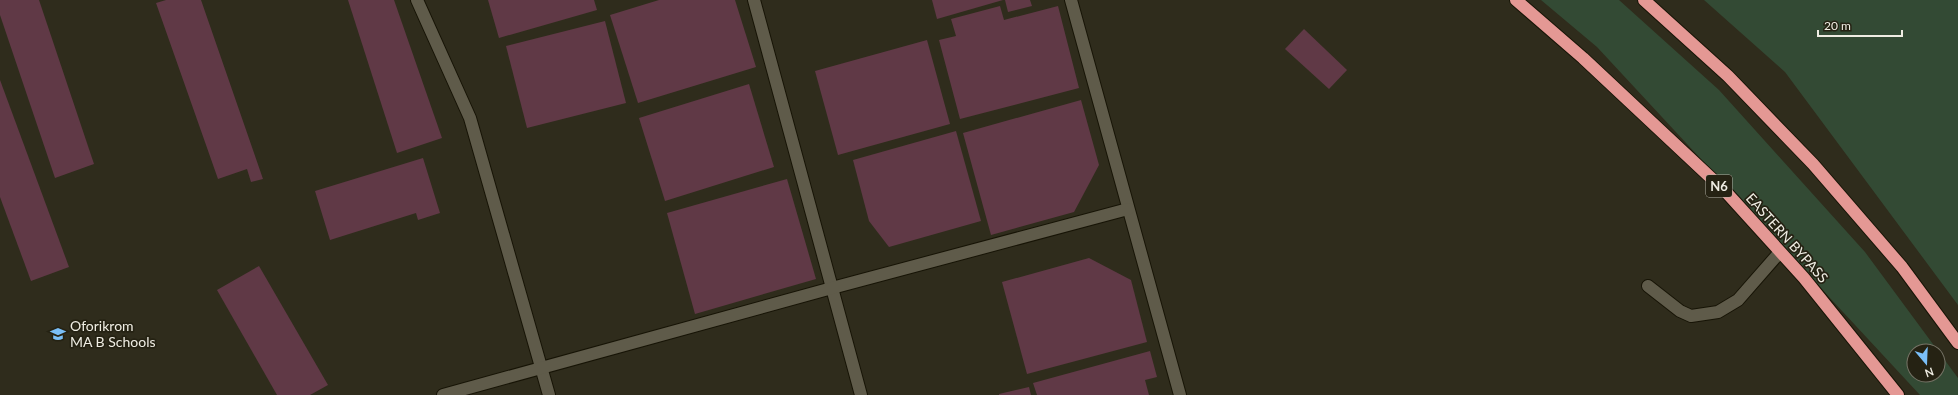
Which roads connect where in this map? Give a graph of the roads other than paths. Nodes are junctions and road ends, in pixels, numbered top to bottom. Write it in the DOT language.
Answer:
graph roads {
  1 [pos="417,0"];
  2 [pos="754,0"];
  3 [pos="1071,0"];
  4 [pos="1516,0"];
  5 [pos="1644,0"];
  6 [pos="1128,209"];
  7 [pos="1780,252"];
  8 [pos="1648,286"];
  9 [pos="832,288"];
  10 [pos="1958,344"];
  11 [pos="542,368"];
  12 [pos="443,395"];
  13 [pos="549,395"];
  14 [pos="861,395"];
  15 [pos="1180,395"];
  16 [pos="1898,395"];
  1 -- 11 [label="street"];
  2 -- 9 [label="street"];
  3 -- 6 [label="street"];
  4 -- 7 [label="highway, EASTERN BYPASS / N6"];
  5 -- 10 [label="highway"];
  6 -- 9 [label="street"];
  6 -- 15 [label="street"];
  7 -- 8 [label="street"];
  7 -- 16 [label="highway, EASTERN BYPASS / N6"];
  9 -- 11 [label="street"];
  9 -- 14 [label="street"];
  11 -- 12 [label="street"];
  11 -- 13 [label="street"];
}
